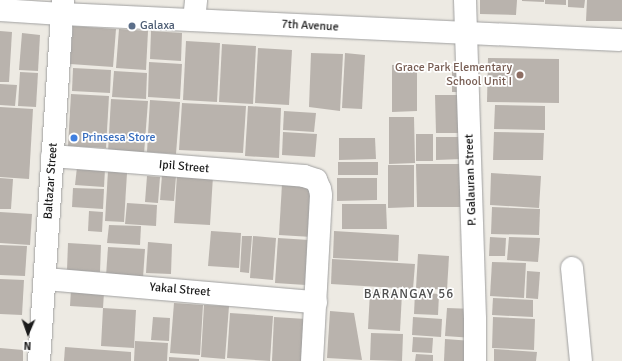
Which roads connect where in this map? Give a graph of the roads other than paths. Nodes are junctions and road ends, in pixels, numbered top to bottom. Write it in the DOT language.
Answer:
graph roads {
  1 [pos="465,0"];
  2 [pos="62,7"];
  3 [pos="0,10"];
  4 [pos="195,10"];
  5 [pos="466,33"];
  6 [pos="619,40"];
  7 [pos="52,156"];
  8 [pos="572,268"];
  9 [pos="44,279"];
  10 [pos="316,302"];
  11 [pos="39,361"];
  12 [pos="312,361"];
  13 [pos="474,361"];
  14 [pos="581,361"];
  1 -- 5 [label="street, P. Galauran Street"];
  2 -- 3 [label="street, 7th Avenue"];
  2 -- 4 [label="street, 7th Avenue"];
  2 -- 7 [label="street, Baltazar Street"];
  4 -- 5 [label="street, 7th Avenue"];
  5 -- 6 [label="street, 7th Avenue"];
  5 -- 13 [label="street, P. Galauran Street"];
  7 -- 9 [label="street, Baltazar Street"];
  7 -- 10 [label="street, Ipil Street"];
  8 -- 14 [label="street"];
  9 -- 10 [label="street, Yakal Street"];
  9 -- 11 [label="street, Baltazar Street"];
  10 -- 12 [label="street"];
}
